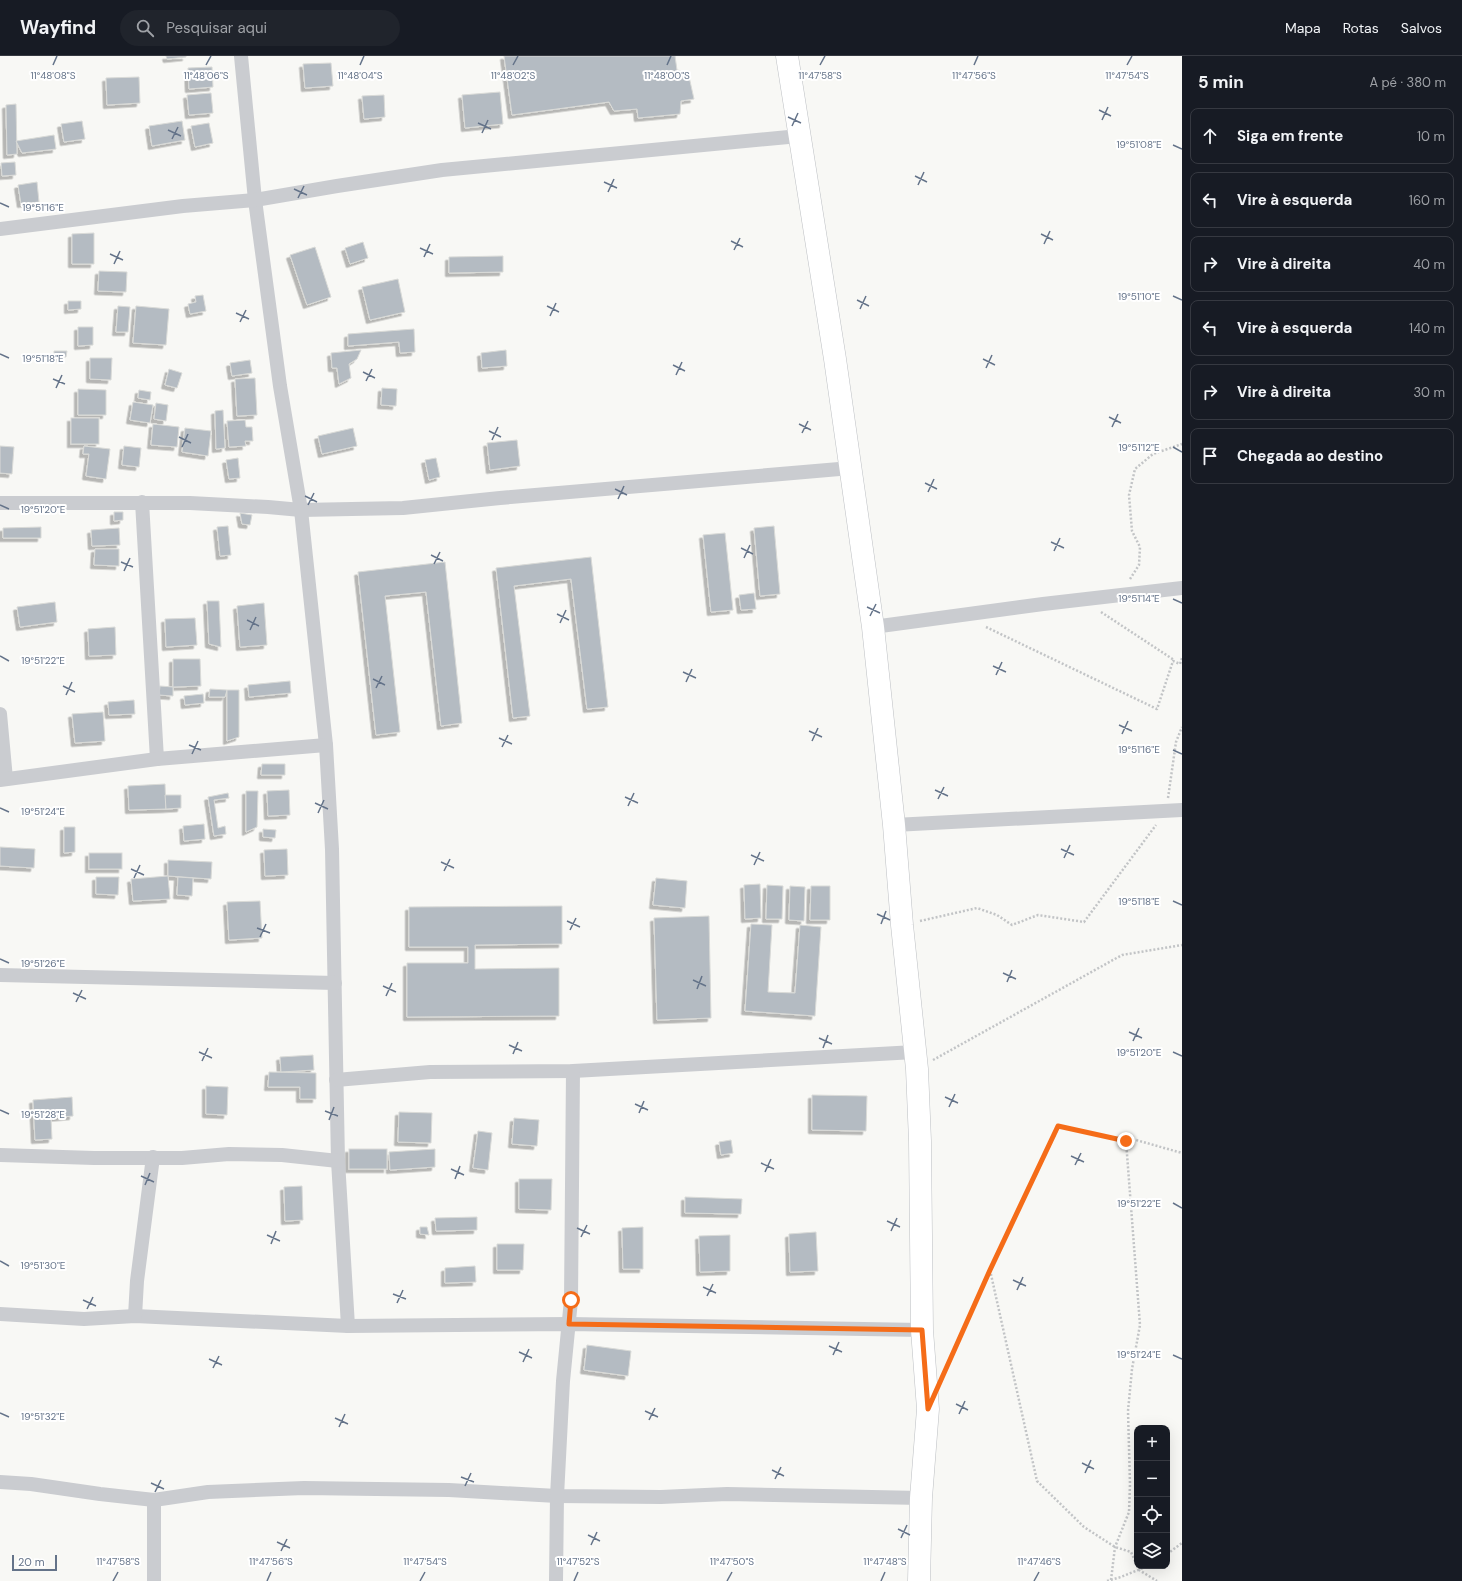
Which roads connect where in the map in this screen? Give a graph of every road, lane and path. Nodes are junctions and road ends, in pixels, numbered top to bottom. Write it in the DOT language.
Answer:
graph roads {
  1 [pos="241,56"];
  2 [pos="786,56"];
  3 [pos="799,136"];
  4 [pos="255,200"];
  5 [pos="0,228"];
  6 [pos="1182,444"];
  7 [pos="851,468"];
  8 [pos="142,502"];
  9 [pos="0,503"];
  10 [pos="301,510"];
  11 [pos="1182,588"];
  12 [pos="1121,595"];
  13 [pos="1082,600"];
  14 [pos="960,615"];
  15 [pos="873,627"];
  16 [pos="1182,658"];
  17 [pos="1181,665"];
  18 [pos="0,714"];
  19 [pos="1182,727"];
  20 [pos="326,745"];
  21 [pos="157,759"];
  22 [pos="3,780"];
  23 [pos="1182,810"];
  24 [pos="1167,811"];
  25 [pos="894,825"];
  26 [pos="902,925"];
  27 [pos="1182,945"];
  28 [pos="0,975"];
  29 [pos="335,983"];
  30 [pos="916,1060"];
  31 [pos="573,1072"];
  32 [pos="336,1080"];
  33 [pos="1126,1141"];
  34 [pos="1182,1153"];
  35 [pos="0,1155"];
  36 [pos="153,1157"];
  37 [pos="338,1161"];
  38 [pos="990,1270"];
  39 [pos="0,1314"];
  40 [pos="135,1316"];
  41 [pos="569,1324"];
  42 [pos="348,1326"];
  43 [pos="922,1330"];
  44 [pos="943,1374"];
  45 [pos="0,1482"];
  46 [pos="557,1496"];
  47 [pos="921,1498"];
  48 [pos="154,1500"];
  49 [pos="1182,1543"];
  50 [pos="1115,1547"];
  51 [pos="1170,1552"];
  52 [pos="1134,1559"];
  53 [pos="1139,1570"];
  54 [pos="1111,1580"];
  55 [pos="154,1581"];
  56 [pos="556,1581"];
  57 [pos="919,1581"];
  58 [pos="1107,1581"];
  59 [pos="1157,1581"];
  1 -- 4 [label="street"];
  2 -- 3 [label="main road"];
  3 -- 4 [label="street"];
  3 -- 7 [label="main road"];
  4 -- 5 [label="street"];
  4 -- 10 [label="street"];
  6 -- 12 [label="path"];
  7 -- 10 [label="street"];
  7 -- 15 [label="main road"];
  8 -- 9 [label="street"];
  8 -- 10 [label="street"];
  8 -- 21 [label="street"];
  10 -- 20 [label="street"];
  11 -- 12 [label="street"];
  12 -- 13 [label="street"];
  13 -- 14 [label="street"];
  13 -- 17 [label="path"];
  14 -- 15 [label="street"];
  14 -- 17 [label="path"];
  15 -- 25 [label="main road"];
  16 -- 17 [label="path"];
  18 -- 22 [label="street"];
  19 -- 24 [label="path"];
  20 -- 21 [label="street"];
  20 -- 29 [label="street"];
  21 -- 22 [label="street"];
  23 -- 24 [label="street"];
  24 -- 25 [label="street"];
  24 -- 26 [label="path"];
  25 -- 26 [label="main road"];
  26 -- 30 [label="main road"];
  27 -- 30 [label="path"];
  28 -- 29 [label="street"];
  29 -- 32 [label="street"];
  30 -- 31 [label="street"];
  30 -- 43 [label="main road"];
  31 -- 32 [label="street"];
  31 -- 41 [label="street"];
  32 -- 37 [label="street"];
  33 -- 34 [label="path"];
  33 -- 38 [label="path"];
  33 -- 50 [label="path"];
  35 -- 36 [label="street"];
  36 -- 37 [label="street"];
  36 -- 40 [label="street"];
  37 -- 42 [label="street"];
  38 -- 44 [label="path"];
  38 -- 50 [label="path"];
  39 -- 40 [label="street"];
  40 -- 42 [label="street"];
  41 -- 42 [label="street"];
  41 -- 43 [label="street"];
  41 -- 46 [label="street"];
  43 -- 47 [label="main road"];
  45 -- 48 [label="street"];
  46 -- 47 [label="street"];
  46 -- 48 [label="street"];
  46 -- 56 [label="street"];
  47 -- 57 [label="main road"];
  48 -- 55 [label="street"];
  49 -- 51 [label="path"];
  50 -- 52 [label="path"];
  50 -- 54 [label="path"];
  53 -- 54 [label="path"];
  53 -- 59 [label="path"];
  54 -- 58 [label="path"];
}
